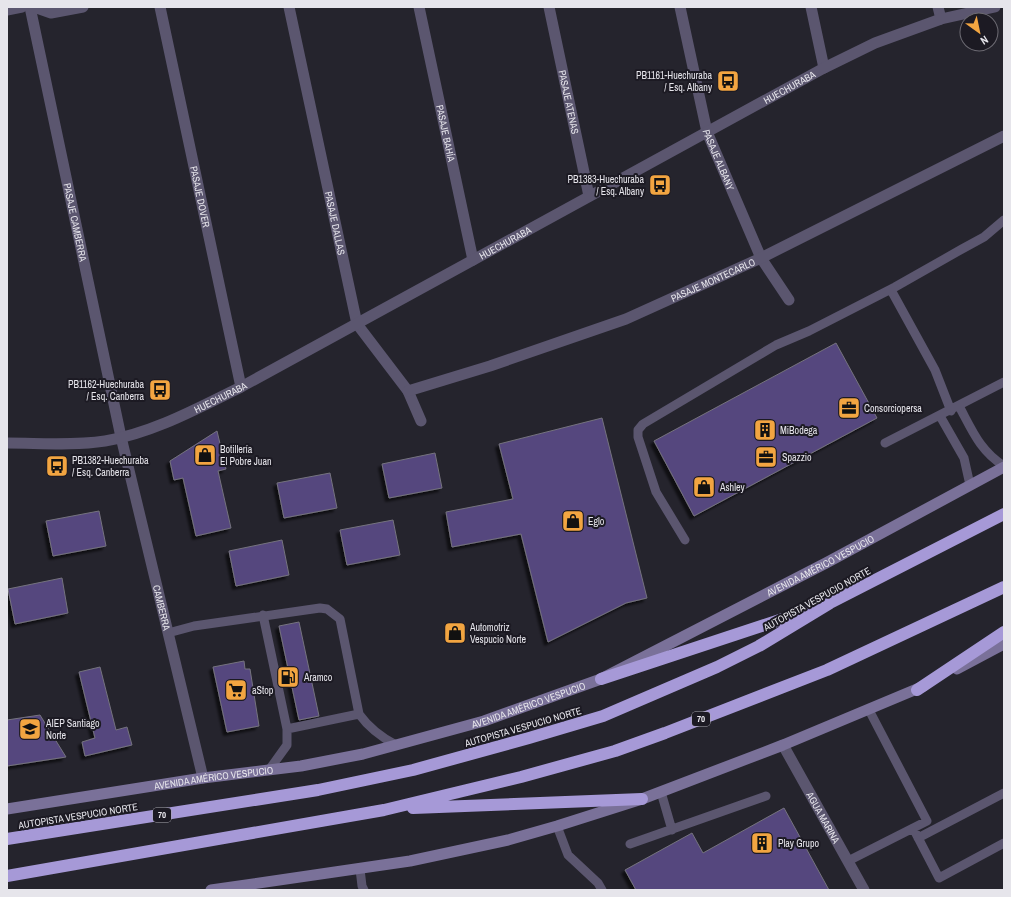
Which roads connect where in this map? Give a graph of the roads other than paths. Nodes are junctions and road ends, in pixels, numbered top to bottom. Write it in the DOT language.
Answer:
graph roads {
  1 [pos="22,7"];
  2 [pos="30,7"];
  3 [pos="34,7"];
  4 [pos="83,7"];
  5 [pos="160,7"];
  6 [pos="289,7"];
  7 [pos="419,7"];
  8 [pos="550,7"];
  9 [pos="680,7"];
  10 [pos="811,7"];
  11 [pos="938,7"];
  12 [pos="995,7"];
  13 [pos="7,10"];
  14 [pos="941,19"];
  15 [pos="824,68"];
  16 [pos="707,132"];
  17 [pos="1004,136"];
  18 [pos="589,196"];
  19 [pos="1004,220"];
  20 [pos="761,258"];
  21 [pos="473,260"];
  22 [pos="891,290"];
  23 [pos="789,300"];
  24 [pos="357,324"];
  25 [pos="1004,382"];
  26 [pos="241,387"];
  27 [pos="408,391"];
  28 [pos="955,408"];
  29 [pos="940,416"];
  30 [pos="421,421"];
  31 [pos="121,437"];
  32 [pos="7,443"];
  33 [pos="885,443"];
  34 [pos="1004,466"];
  35 [pos="970,484"];
  36 [pos="1004,514"];
  37 [pos="685,540"];
  38 [pos="1004,587"];
  39 [pos="830,603"];
  40 [pos="263,615"];
  41 [pos="1004,632"];
  42 [pos="168,633"];
  43 [pos="1004,644"];
  44 [pos="601,679"];
  45 [pos="917,690"];
  46 [pos="869,710"];
  47 [pos="360,714"];
  48 [pos="288,729"];
  49 [pos="396,745"];
  50 [pos="783,745"];
  51 [pos="269,770"];
  52 [pos="203,778"];
  53 [pos="661,792"];
  54 [pos="1004,793"];
  55 [pos="766,796"];
  56 [pos="642,799"];
  57 [pos="7,809"];
  58 [pos="384,810"];
  59 [pos="557,826"];
  60 [pos="913,828"];
  61 [pos="672,830"];
  62 [pos="918,838"];
  63 [pos="7,839"];
  64 [pos="1004,842"];
  65 [pos="630,844"];
  66 [pos="848,861"];
  67 [pos="360,869"];
  68 [pos="7,876"];
  69 [pos="211,890"];
  70 [pos="364,890"];
  71 [pos="602,890"];
  72 [pos="864,890"];
  1 -- 13 [label="street"];
  2 -- 31 [label="street, PASAJE CAMBERRA"];
  3 -- 4 [label="street"];
  5 -- 26 [label="street, PASAJE DOVER"];
  6 -- 24 [label="street, PASAJE DALLAS"];
  7 -- 21 [label="street, PASAJE BAHÍA"];
  8 -- 18 [label="street, PASAJE ATENAS"];
  9 -- 16 [label="street, PASAJE ALBANY"];
  10 -- 15 [label="street"];
  11 -- 14 [label="street"];
  12 -- 14 [label="street, HUECHURABA"];
  14 -- 15 [label="street, HUECHURABA"];
  15 -- 16 [label="street, HUECHURABA"];
  16 -- 18 [label="street, HUECHURABA"];
  16 -- 20 [label="street, PASAJE ALBANY"];
  17 -- 20 [label="street, PASAJE MONTECARLO"];
  18 -- 21 [label="street, HUECHURABA"];
  19 -- 22 [label="lane"];
  20 -- 23 [label="street, PASAJE ALBANY"];
  20 -- 27 [label="street, PASAJE MONTECARLO"];
  21 -- 24 [label="street, HUECHURABA"];
  22 -- 28 [label="lane"];
  22 -- 37 [label="lane"];
  24 -- 26 [label="street, HUECHURABA"];
  24 -- 27 [label="street, PASAJE DALLAS"];
  25 -- 28 [label="lane"];
  26 -- 31 [label="street, HUECHURABA"];
  27 -- 30 [label="street, PASAJE DALLAS"];
  28 -- 29 [label="lane"];
  28 -- 34 [label="lane"];
  29 -- 33 [label="lane"];
  29 -- 35 [label="lane"];
  31 -- 32 [label="street, HUECHURABA"];
  31 -- 42 [label="street, CAMBERRA"];
  34 -- 35 [label="main road, AVENIDA AMÉRICO VESPUCIO"];
  35 -- 44 [label="main road, AVENIDA AMÉRICO VESPUCIO"];
  36 -- 39 [label="highway, AUTOPISTA VESPUCIO NORTE / 70"];
  38 -- 58 [label="highway, 70"];
  39 -- 44 [label="highway"];
  39 -- 63 [label="highway, AUTOPISTA VESPUCIO NORTE / 70"];
  40 -- 42 [label="lane"];
  40 -- 47 [label="lane"];
  40 -- 48 [label="lane"];
  41 -- 45 [label="highway"];
  42 -- 52 [label="street, CAMBERRA"];
  43 -- 45 [label="main road"];
  44 -- 49 [label="main road, AVENIDA AMÉRICO VESPUCIO"];
  45 -- 46 [label="main road"];
  46 -- 50 [label="main road"];
  46 -- 60 [label="lane"];
  47 -- 48 [label="lane"];
  47 -- 49 [label="lane"];
  48 -- 51 [label="lane"];
  49 -- 51 [label="main road, AVENIDA AMÉRICO VESPUCIO"];
  50 -- 53 [label="main road"];
  50 -- 66 [label="street, AGUA MARINA"];
  51 -- 52 [label="main road, AVENIDA AMÉRICO VESPUCIO"];
  52 -- 57 [label="main road, AVENIDA AMÉRICO VESPUCIO"];
  53 -- 56 [label="main road"];
  53 -- 61 [label="lane"];
  54 -- 62 [label="lane"];
  55 -- 61 [label="lane"];
  56 -- 58 [label="highway"];
  56 -- 59 [label="main road"];
  58 -- 68 [label="highway, 70"];
  59 -- 67 [label="main road"];
  59 -- 71 [label="lane"];
  60 -- 62 [label="lane"];
  60 -- 66 [label="lane"];
  61 -- 65 [label="lane"];
  62 -- 64 [label="lane"];
  66 -- 72 [label="street, AGUA MARINA"];
  67 -- 69 [label="main road"];
  67 -- 70 [label="lane"];
}
